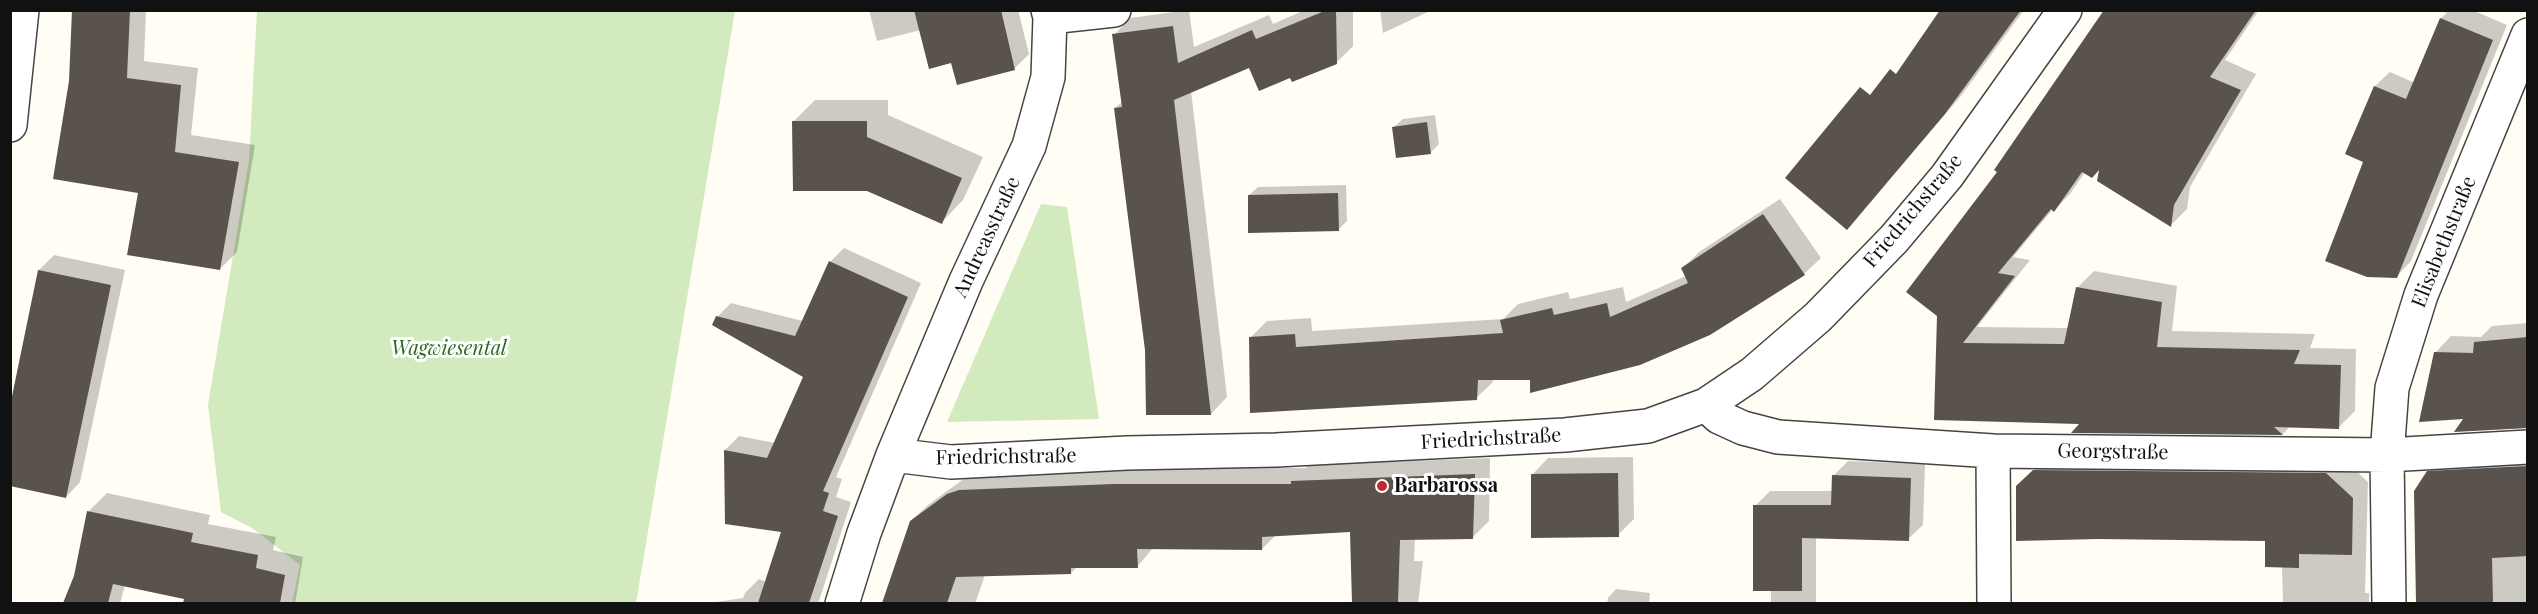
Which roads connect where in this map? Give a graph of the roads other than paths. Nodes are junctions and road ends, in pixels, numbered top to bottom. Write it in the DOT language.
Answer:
graph roads {
  1 [pos="22,10"];
  2 [pos="1114,10"];
  3 [pos="2065,10"];
  4 [pos="1049,14"];
  5 [pos="2528,35"];
  6 [pos="10,125"];
  7 [pos="1706,405"];
  8 [pos="2528,447"];
  9 [pos="1993,451"];
  10 [pos="893,455"];
  11 [pos="2387,456"];
  12 [pos="842,603"];
  13 [pos="1994,603"];
  14 [pos="2389,603"];
  1 -- 6 [label="street"];
  2 -- 4 [label="street"];
  3 -- 7 [label="street, Friedrichstraße"];
  4 -- 10 [label="street, Andreasstraße"];
  5 -- 11 [label="street, Elisabethstraße"];
  7 -- 9 [label="street, Georgstraße"];
  7 -- 10 [label="street, Friedrichstraße"];
  8 -- 11 [label="street, Georgstraße"];
  9 -- 11 [label="street, Georgstraße"];
  9 -- 13 [label="street"];
  10 -- 12 [label="street"];
  11 -- 14 [label="street, Elisabethstraße"];
}
